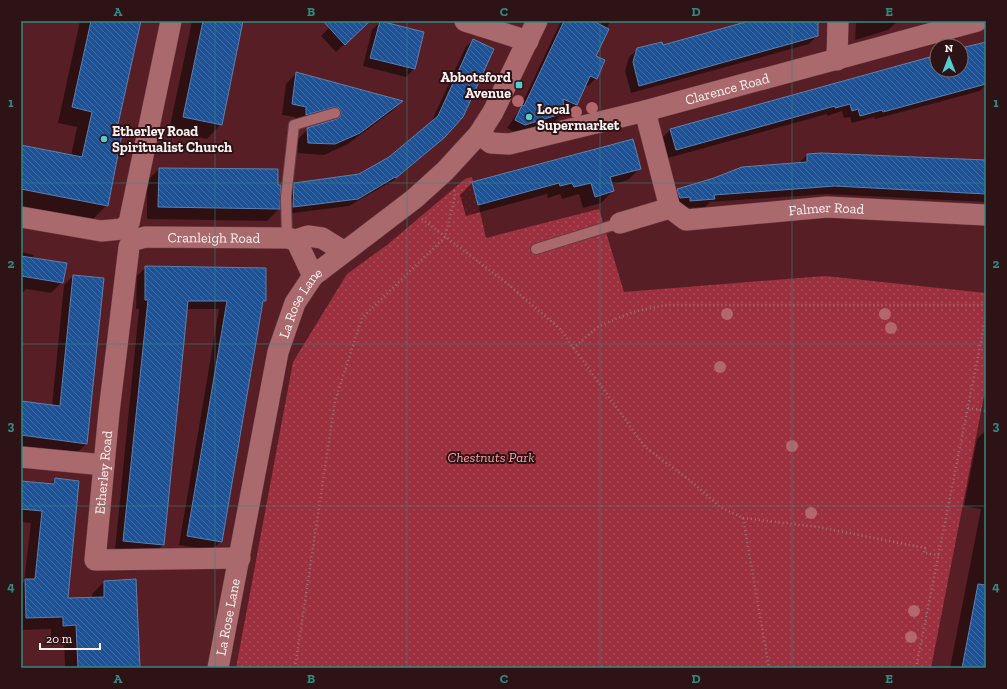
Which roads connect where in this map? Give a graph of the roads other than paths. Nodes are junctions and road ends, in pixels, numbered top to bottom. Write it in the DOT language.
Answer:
graph roads {
  1 [pos="171,21"];
  2 [pos="465,21"];
  3 [pos="537,21"];
  4 [pos="838,21"];
  5 [pos="977,21"];
  6 [pos="528,40"];
  7 [pos="837,60"];
  8 [pos="645,112"];
  9 [pos="335,113"];
  10 [pos="478,134"];
  11 [pos="670,208"];
  12 [pos="986,215"];
  13 [pos="21,217"];
  14 [pos="620,223"];
  15 [pos="127,235"];
  16 [pos="292,239"];
  17 [pos="536,249"];
  18 [pos="343,251"];
  19 [pos="313,276"];
  20 [pos="21,457"];
  21 [pos="104,466"];
  22 [pos="240,558"];
  23 [pos="218,668"];
  1 -- 15 [label="street, Etherley Road"];
  2 -- 6 [label="street"];
  3 -- 6 [label="street, La Rose Lane"];
  4 -- 7 [label="street"];
  5 -- 7 [label="street, Clarence Road"];
  6 -- 10 [label="street, La Rose Lane"];
  7 -- 8 [label="street, Clarence Road"];
  8 -- 10 [label="street, Clarence Road"];
  8 -- 11 [label="street"];
  9 -- 16 [label="lane"];
  10 -- 18 [label="street, La Rose Lane"];
  11 -- 12 [label="street, Falmer Road"];
  11 -- 14 [label="street"];
  13 -- 15 [label="street, Cranleigh Road"];
  14 -- 17 [label="lane"];
  15 -- 16 [label="street, Cranleigh Road"];
  15 -- 21 [label="street, Etherley Road"];
  16 -- 18 [label="street, Cranleigh Road"];
  16 -- 19 [label="street"];
  18 -- 19 [label="street, La Rose Lane"];
  19 -- 22 [label="street, La Rose Lane"];
  20 -- 21 [label="street"];
  21 -- 22 [label="street, Etherley Road"];
  22 -- 23 [label="street, La Rose Lane"];
}
